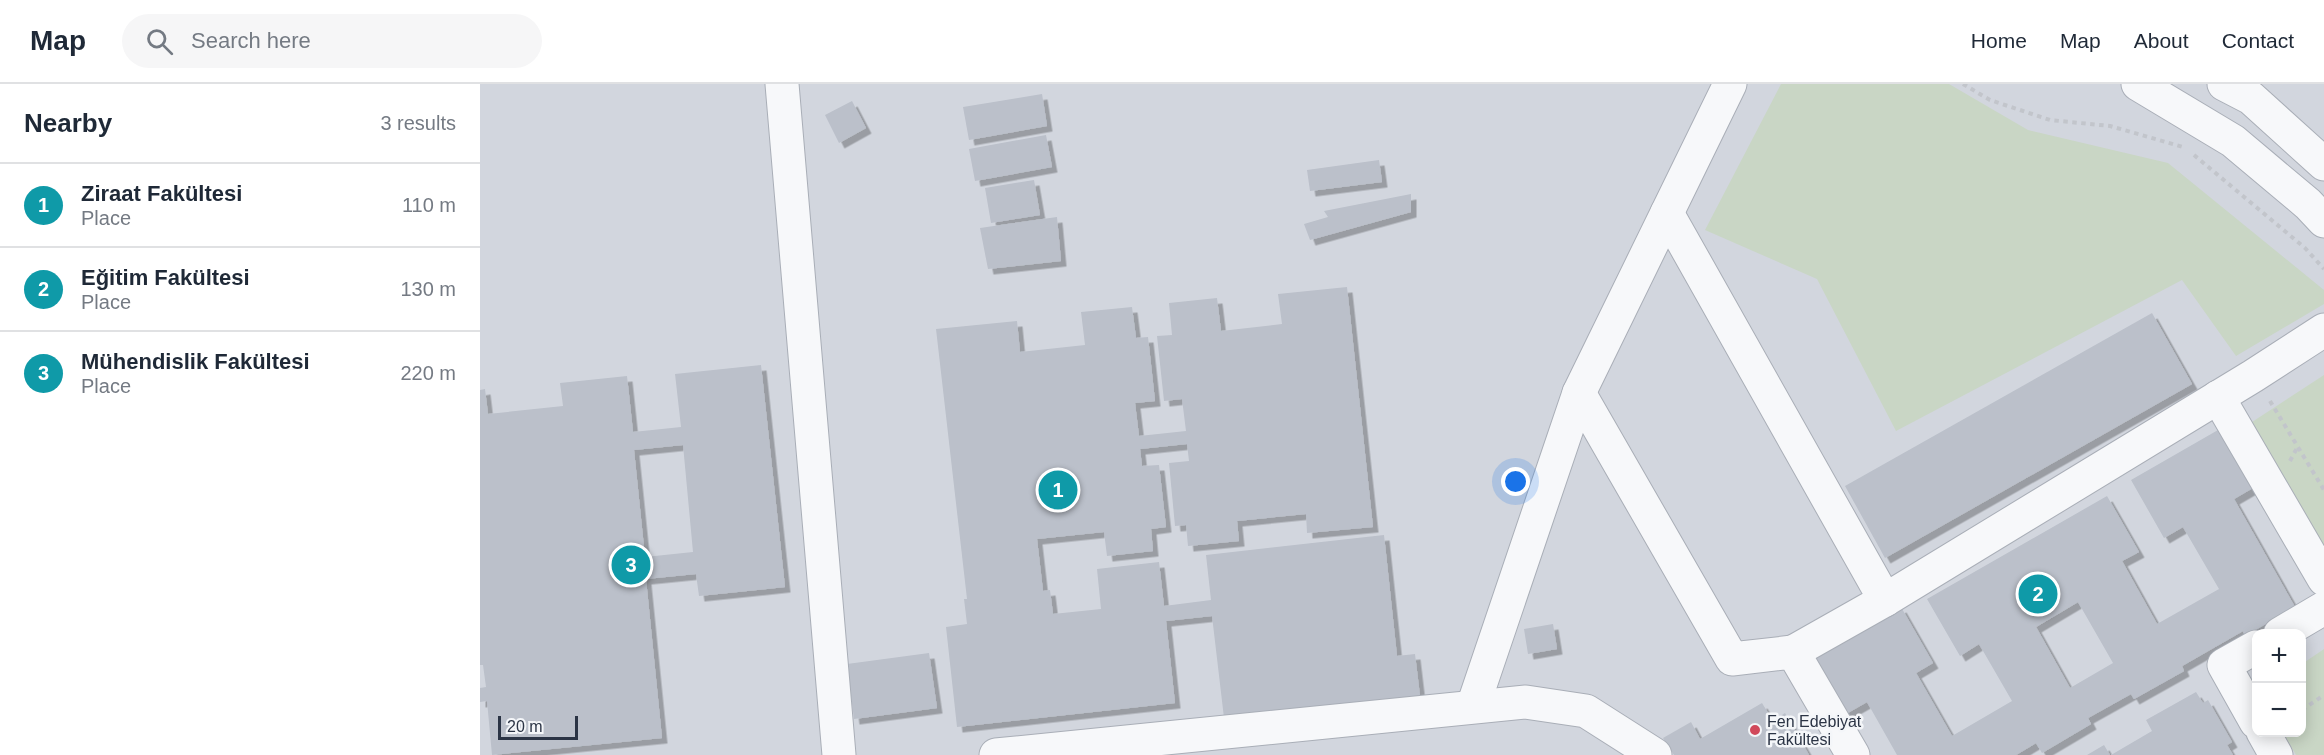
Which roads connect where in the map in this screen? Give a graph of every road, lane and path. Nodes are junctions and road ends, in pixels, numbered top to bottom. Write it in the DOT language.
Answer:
graph roads {
  1 [pos="782,84"];
  2 [pos="1730,84"];
  3 [pos="1963,84"];
  4 [pos="2138,84"];
  5 [pos="2224,84"];
  6 [pos="2324,164"];
  7 [pos="1667,213"];
  8 [pos="2324,221"];
  9 [pos="2324,268"];
  10 [pos="2324,330"];
  11 [pos="2253,376"];
  12 [pos="1579,393"];
  13 [pos="2218,397"];
  14 [pos="2324,490"];
  15 [pos="2324,579"];
  16 [pos="1885,600"];
  17 [pos="2324,608"];
  18 [pos="2287,629"];
  19 [pos="2252,649"];
  20 [pos="1793,652"];
  21 [pos="2324,696"];
  22 [pos="1473,706"];
  23 [pos="2306,707"];
  24 [pos="1586,711"];
  25 [pos="2252,715"];
  26 [pos="2266,737"];
  27 [pos="839,755"];
  28 [pos="996,755"];
  29 [pos="1611,755"];
  30 [pos="1655,755"];
  31 [pos="1853,755"];
  32 [pos="2276,755"];
  1 -- 27 [label="street"];
  2 -- 7 [label="street"];
  3 -- 9 [label="path"];
  4 -- 8 [label="street"];
  5 -- 6 [label="street"];
  7 -- 12 [label="street"];
  7 -- 16 [label="street"];
  10 -- 11 [label="street"];
  11 -- 13 [label="street"];
  11 -- 14 [label="path"];
  12 -- 20 [label="street"];
  12 -- 22 [label="street"];
  13 -- 15 [label="street"];
  13 -- 16 [label="street"];
  16 -- 20 [label="street"];
  17 -- 18 [label="street"];
  19 -- 25 [label="street"];
  20 -- 31 [label="street"];
  21 -- 23 [label="path"];
  22 -- 24 [label="street"];
  22 -- 28 [label="street"];
  24 -- 29 [label="street"];
  24 -- 30 [label="street"];
  26 -- 32 [label="street"];
}
